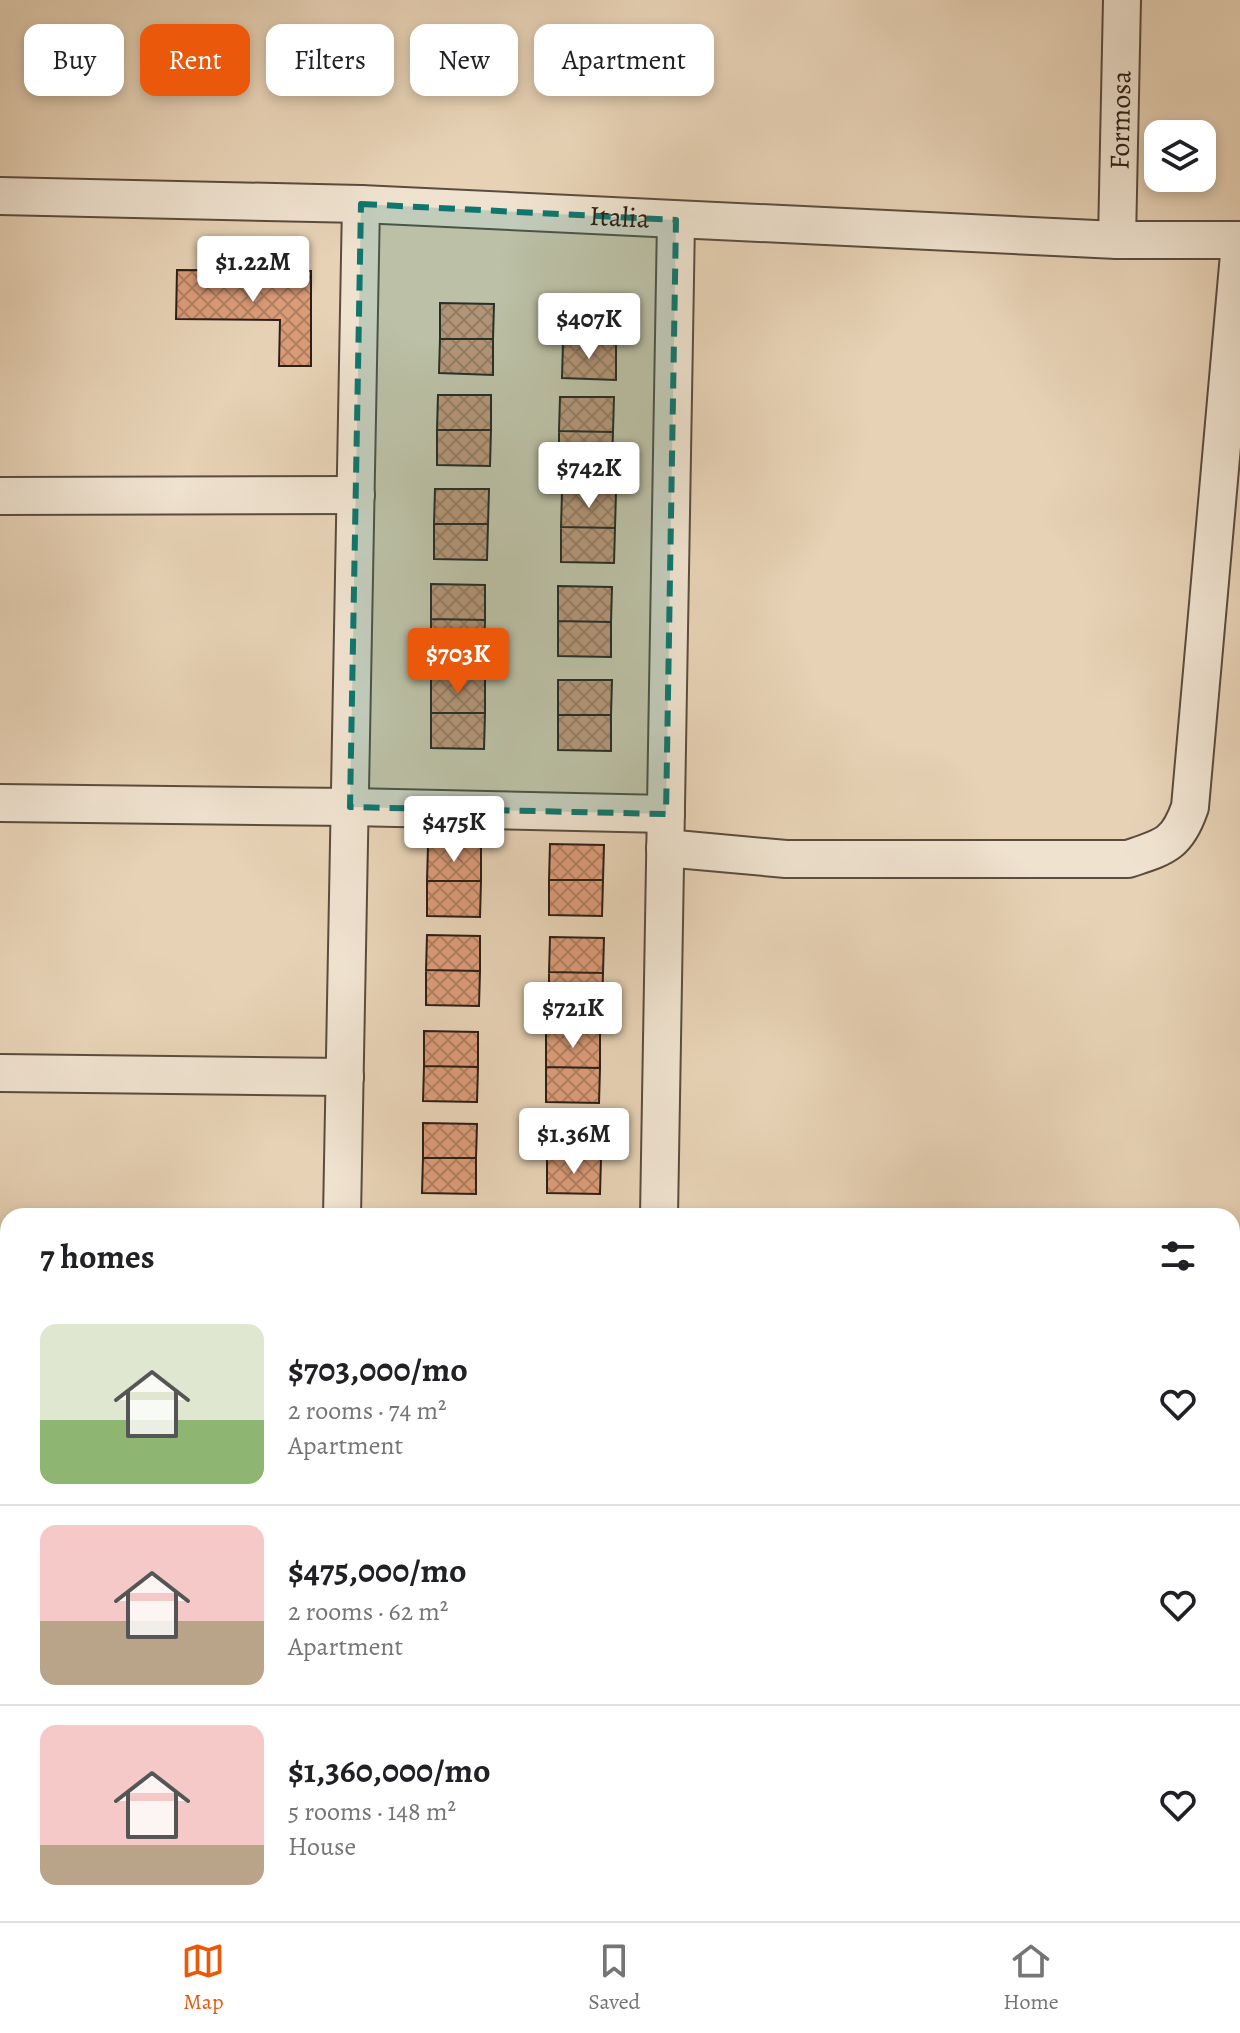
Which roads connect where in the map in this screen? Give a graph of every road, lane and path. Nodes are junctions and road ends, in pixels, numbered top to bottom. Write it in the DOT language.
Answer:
graph roads {
  1 [pos="1122,0"];
  2 [pos="0,196"];
  3 [pos="361,204"];
  4 [pos="676,220"];
  5 [pos="1117,240"];
  6 [pos="1240,241"];
  7 [pos="356,495"];
  8 [pos="0,496"];
  9 [pos="0,803"];
  10 [pos="350,807"];
  11 [pos="666,831"];
  12 [pos="0,1073"];
  13 [pos="345,1077"];
  14 [pos="342,1208"];
  15 [pos="659,1208"];
  1 -- 5 [label="street, Formosa"];
  2 -- 3 [label="street, Italia"];
  3 -- 4 [label="street, Italia"];
  3 -- 7 [label="street"];
  4 -- 5 [label="street, Italia"];
  4 -- 11 [label="street"];
  5 -- 6 [label="street, Italia"];
  6 -- 11 [label="street"];
  7 -- 8 [label="street"];
  7 -- 10 [label="street"];
  9 -- 10 [label="street"];
  10 -- 11 [label="street"];
  10 -- 13 [label="street"];
  11 -- 15 [label="street"];
  12 -- 13 [label="street"];
  13 -- 14 [label="street"];
}
